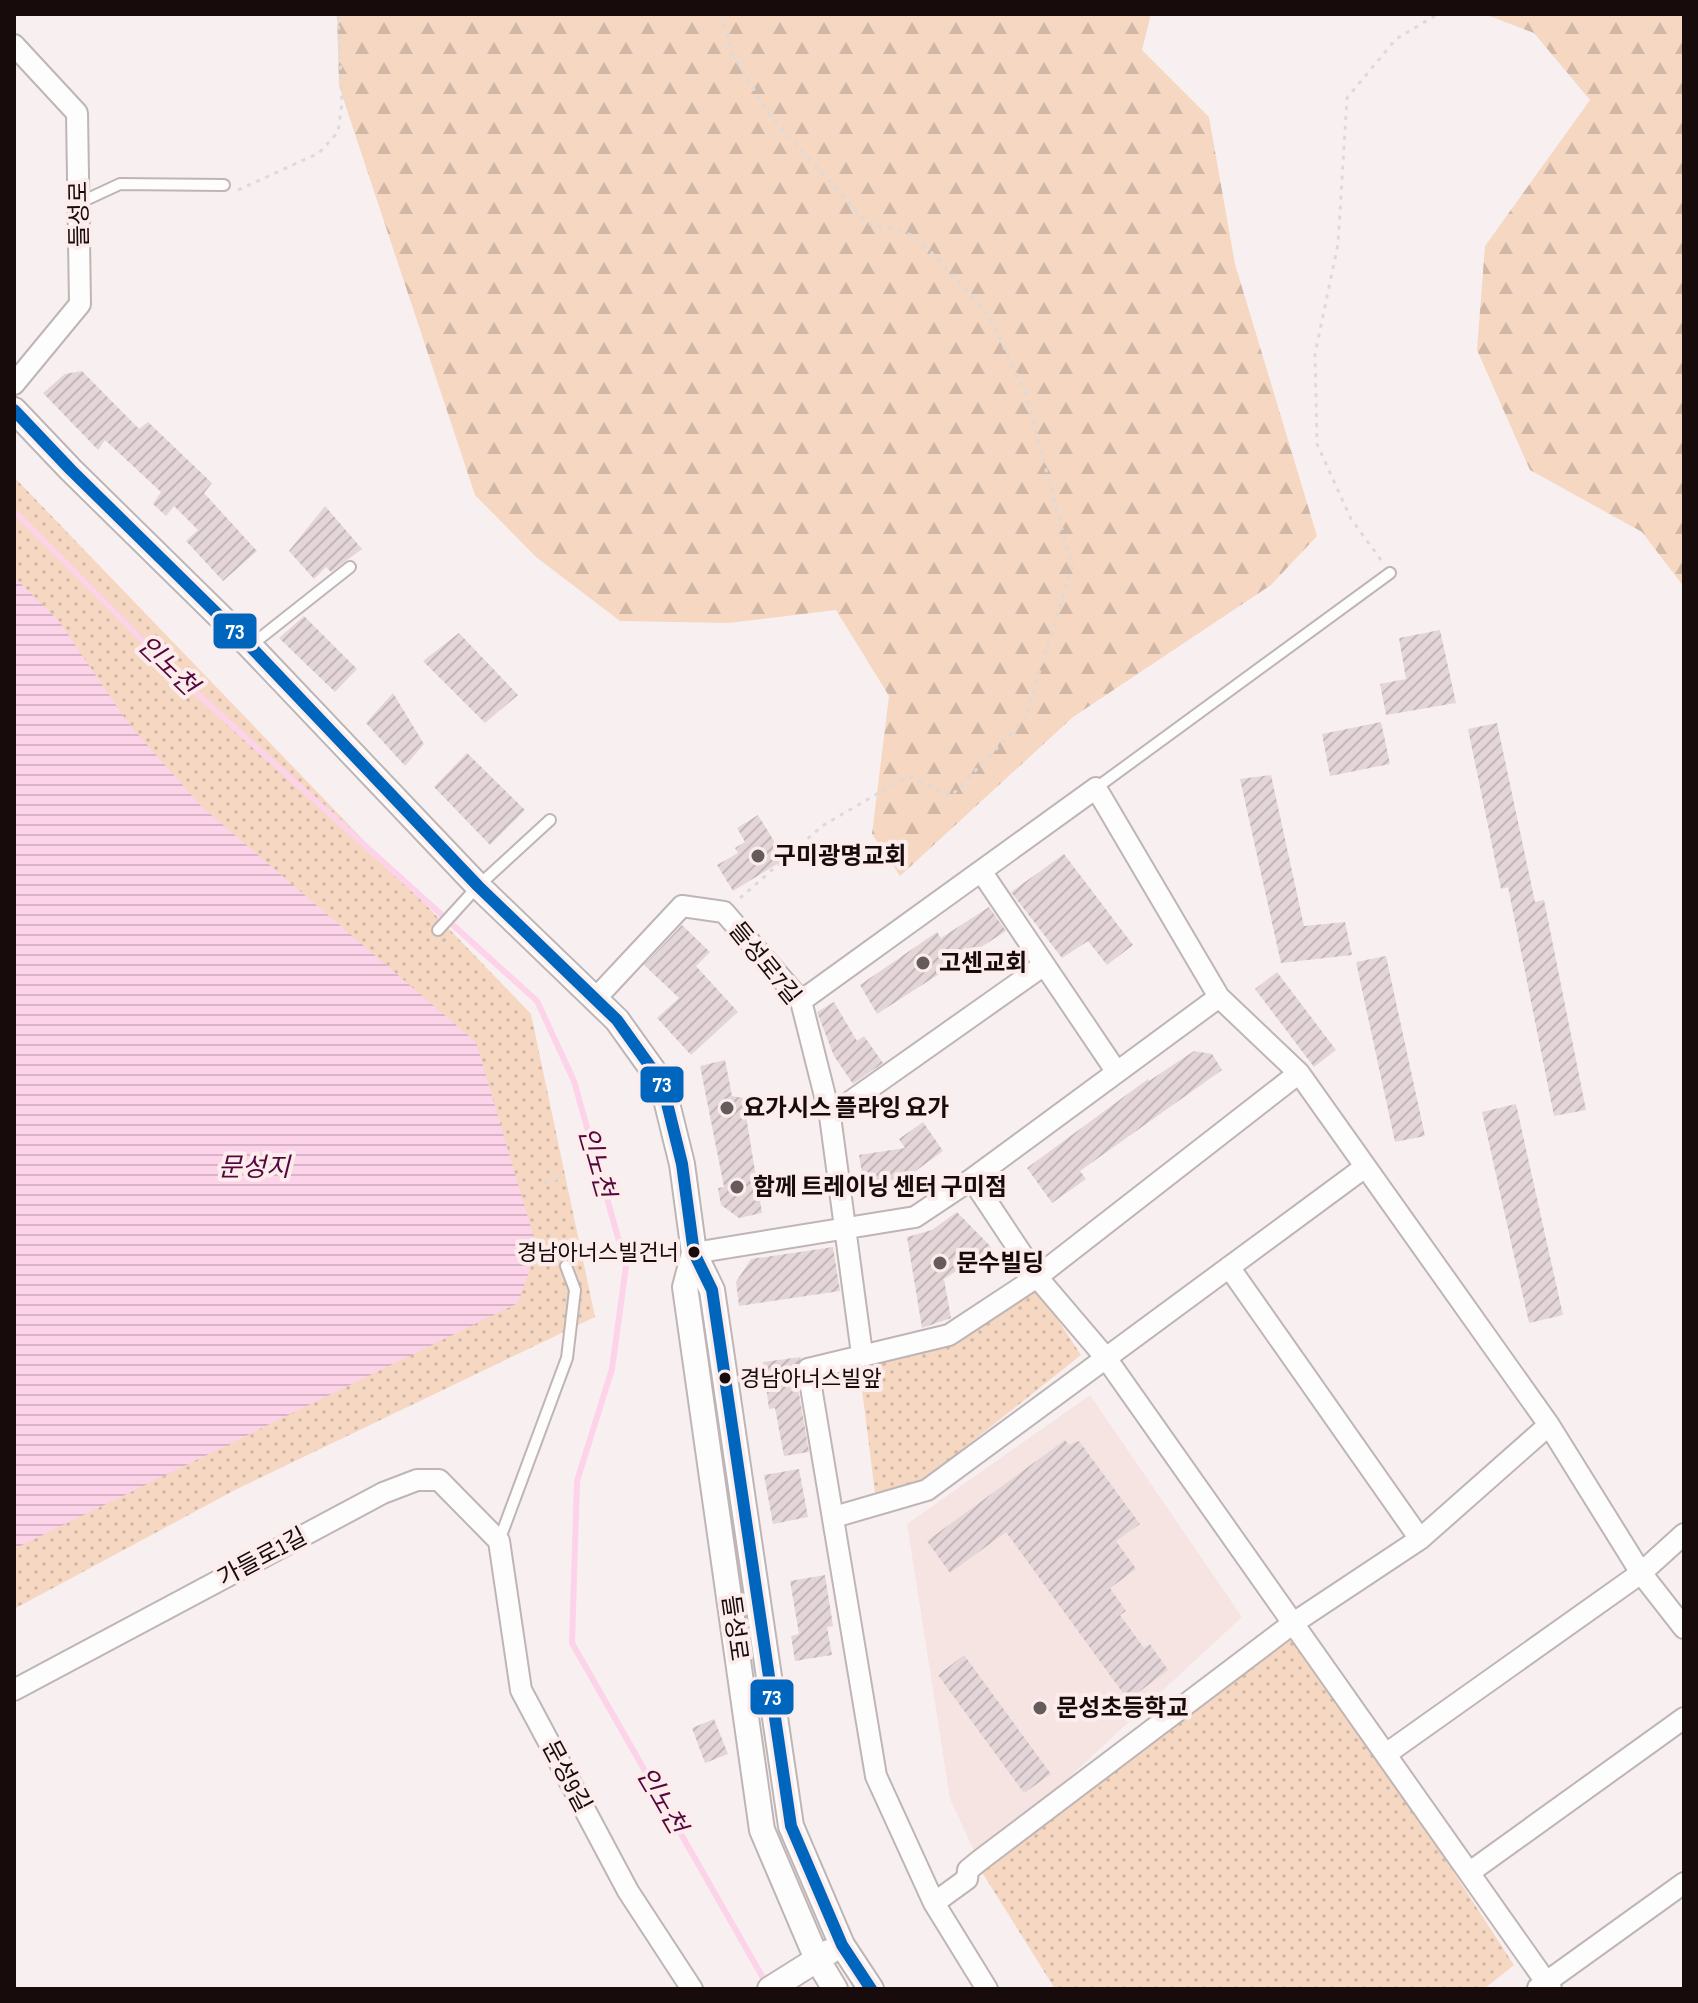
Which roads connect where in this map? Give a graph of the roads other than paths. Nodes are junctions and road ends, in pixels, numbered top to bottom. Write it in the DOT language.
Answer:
graph roads {
  1 [pos="14,45"];
  2 [pos="224,185"];
  3 [pos="79,203"];
  4 [pos="14,384"];
  5 [pos="14,410"];
  6 [pos="350,567"];
  7 [pos="1390,573"];
  8 [pos="250,646"];
  9 [pos="1096,788"];
  10 [pos="550,820"];
  11 [pos="981,871"];
  12 [pos="478,886"];
  13 [pos="438,930"];
  14 [pos="1044,965"];
  15 [pos="1219,997"];
  16 [pos="596,998"];
  17 [pos="801,1001"];
  18 [pos="1116,1071"];
  19 [pos="1299,1073"];
  20 [pos="830,1116"];
  21 [pos="1365,1167"];
  22 [pos="972,1179"];
  23 [pos="843,1226"];
  24 [pos="694,1253"];
  25 [pos="566,1266"];
  26 [pos="1229,1267"];
  27 [pos="1037,1277"];
  28 [pos="862,1354"];
  29 [pos="1106,1358"];
  30 [pos="1549,1425"];
  31 [pos="834,1517"];
  32 [pos="1684,1534"];
  33 [pos="1420,1539"];
  34 [pos="499,1541"];
  35 [pos="1641,1573"];
  36 [pos="1292,1624"];
  37 [pos="1684,1628"];
  38 [pos="14,1690"];
  39 [pos="1684,1718"];
  40 [pos="1386,1754"];
  41 [pos="1470,1872"];
  42 [pos="1684,1883"];
  43 [pos="934,1903"];
  44 [pos="849,1955"];
  45 [pos="819,1978"];
  46 [pos="1544,1987"];
  47 [pos="692,1989"];
  48 [pos="770,1989"];
  49 [pos="871,1989"];
  50 [pos="987,1989"];
  1 -- 3 [label="street, 들성로"];
  2 -- 3 [label="lane"];
  3 -- 4 [label="street, 들성로"];
  5 -- 8 [label="street, 들성로"];
  6 -- 8 [label="lane"];
  7 -- 9 [label="lane"];
  8 -- 12 [label="street, 들성로"];
  9 -- 11 [label="street"];
  9 -- 15 [label="street"];
  10 -- 12 [label="lane"];
  11 -- 14 [label="street"];
  11 -- 17 [label="street"];
  12 -- 13 [label="lane"];
  12 -- 16 [label="street, 들성로"];
  14 -- 18 [label="street"];
  14 -- 20 [label="street"];
  15 -- 18 [label="street"];
  15 -- 19 [label="street"];
  16 -- 17 [label="street, 들성로7길"];
  16 -- 24 [label="street, 들성로"];
  17 -- 20 [label="street, 들성로7길"];
  18 -- 22 [label="street"];
  19 -- 21 [label="street"];
  19 -- 27 [label="street"];
  20 -- 23 [label="street, 들성로7길"];
  21 -- 26 [label="street"];
  21 -- 30 [label="street"];
  22 -- 23 [label="street"];
  22 -- 27 [label="street"];
  23 -- 24 [label="street"];
  23 -- 28 [label="street, 들성로7길"];
  24 -- 44 [label="street, 들성로"];
  24 -- 45 [label="street, 들성로"];
  25 -- 34 [label="lane"];
  26 -- 29 [label="street"];
  26 -- 33 [label="street"];
  27 -- 28 [label="street"];
  27 -- 29 [label="street"];
  28 -- 31 [label="street"];
  29 -- 31 [label="street"];
  29 -- 36 [label="street"];
  30 -- 33 [label="street"];
  30 -- 35 [label="street"];
  31 -- 43 [label="street"];
  32 -- 35 [label="street"];
  33 -- 36 [label="street"];
  34 -- 38 [label="street, 가들로1길"];
  34 -- 47 [label="street, 문성9길"];
  35 -- 37 [label="street"];
  35 -- 40 [label="street"];
  36 -- 40 [label="street"];
  36 -- 43 [label="street"];
  39 -- 41 [label="street"];
  40 -- 41 [label="street"];
  41 -- 46 [label="street"];
  42 -- 46 [label="street"];
  43 -- 50 [label="street"];
  44 -- 45 [label="street"];
  44 -- 49 [label="street, 들성로"];
  45 -- 48 [label="street"];
}
